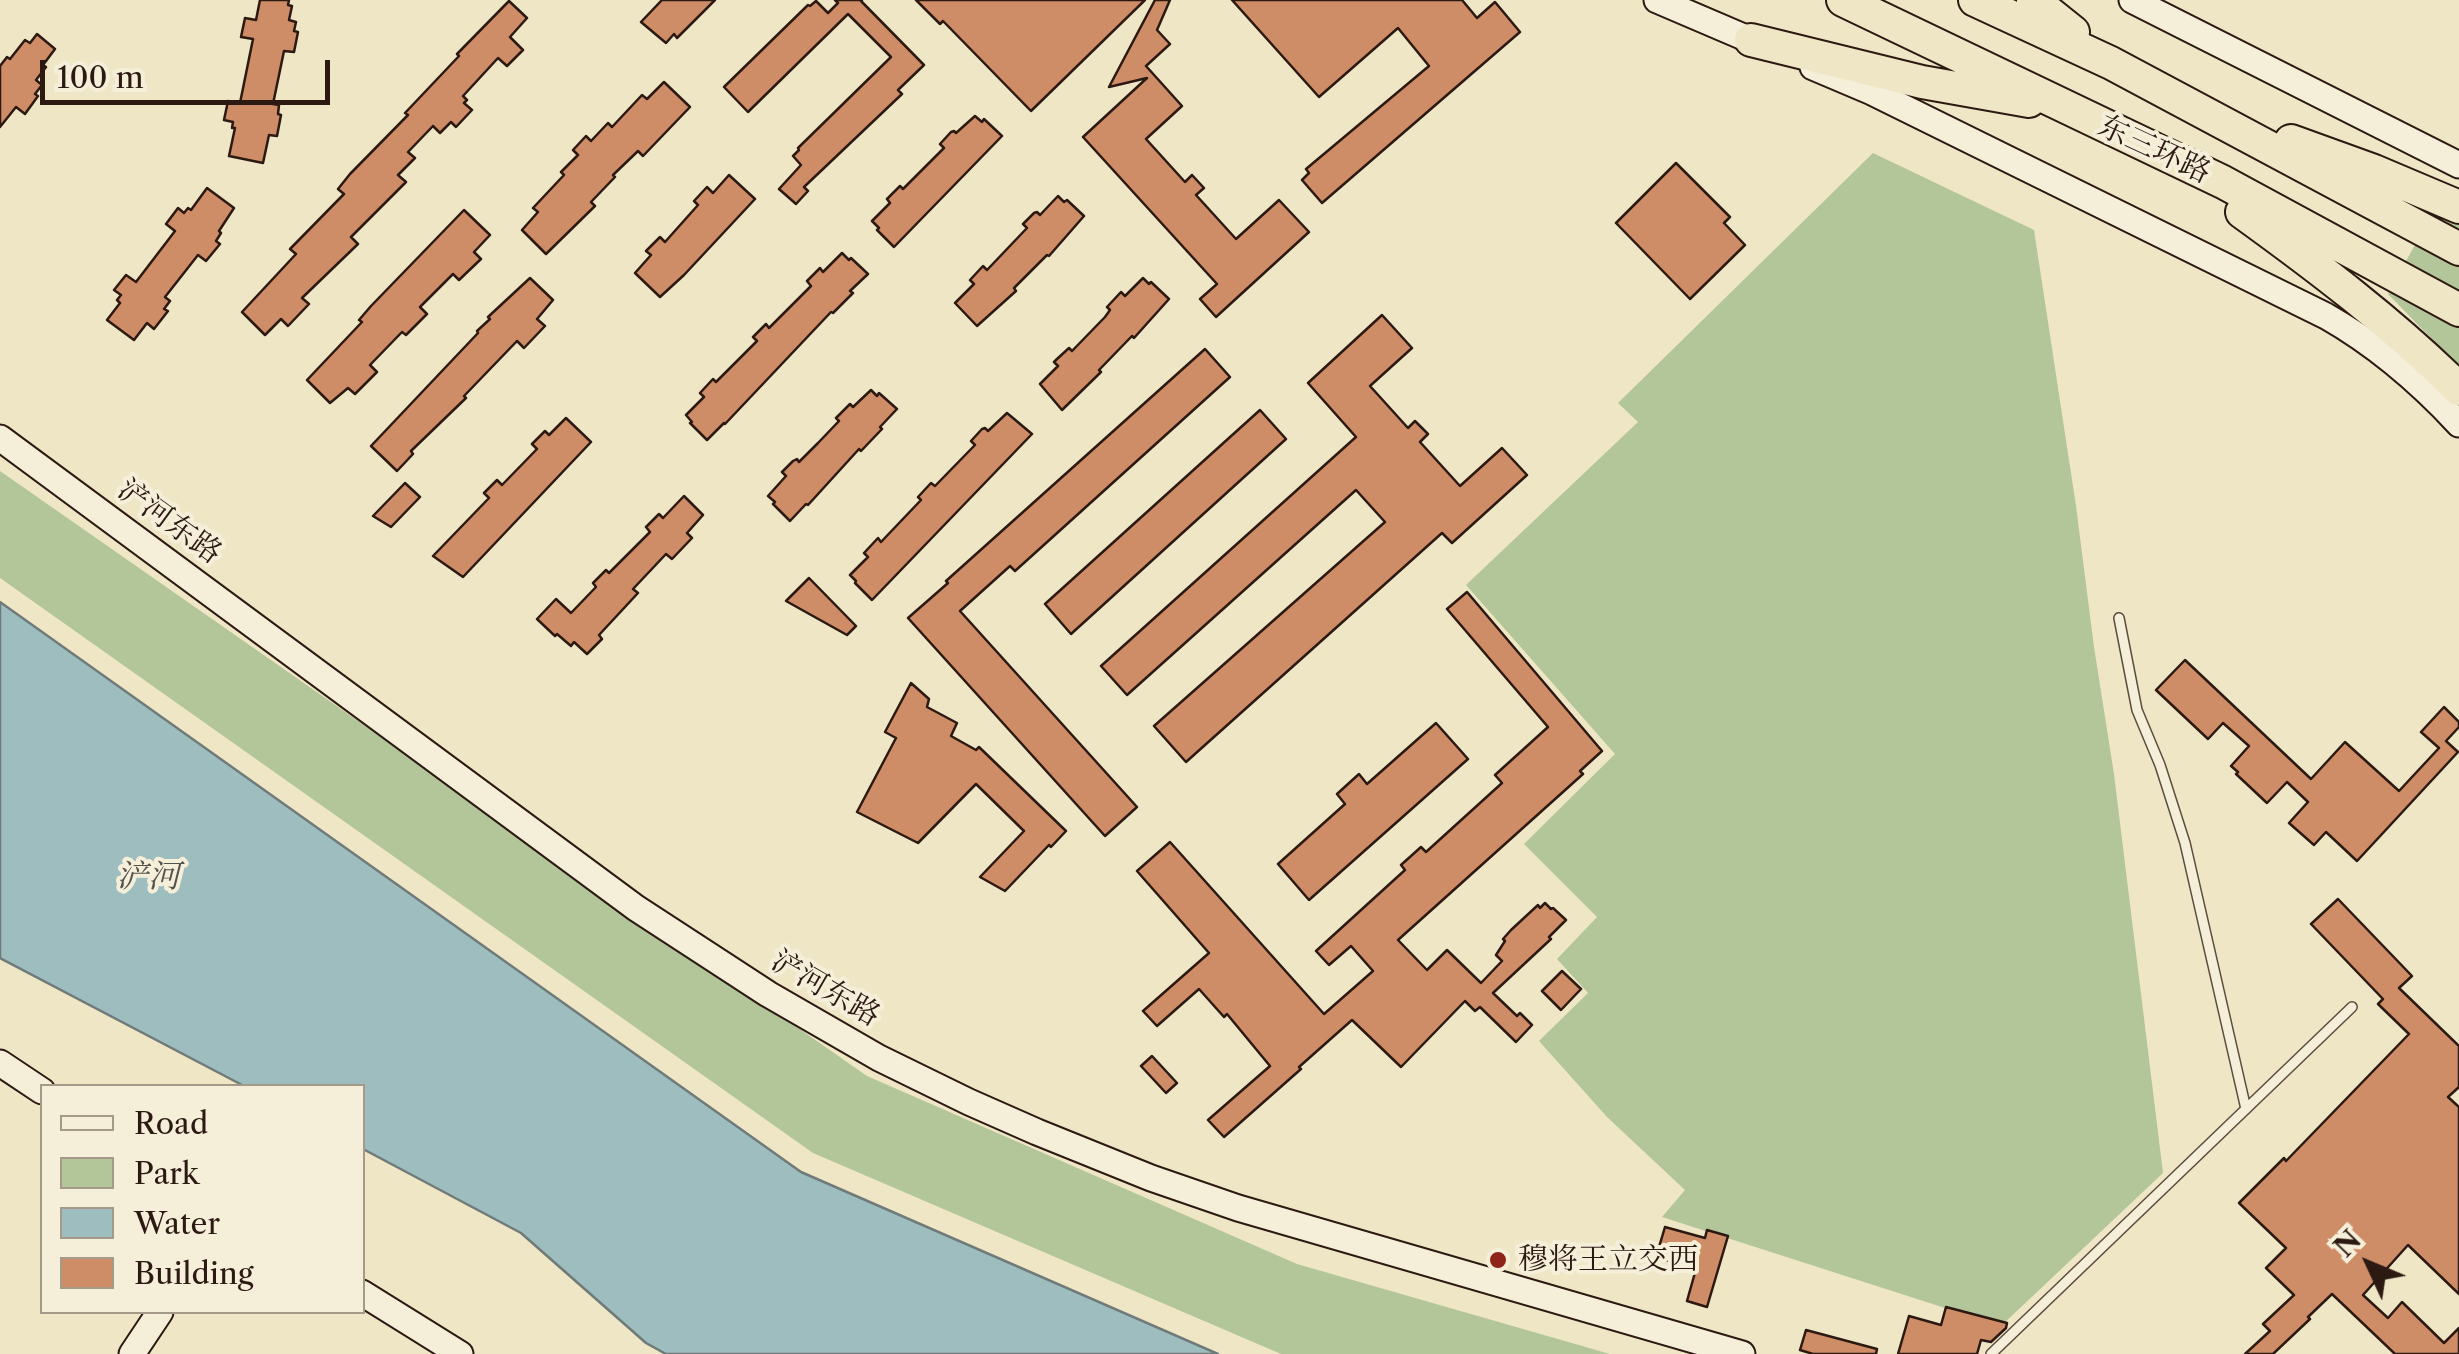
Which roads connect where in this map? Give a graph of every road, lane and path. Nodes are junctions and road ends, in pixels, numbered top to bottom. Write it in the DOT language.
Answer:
graph roads {
  1 [pos="1657,0"];
  2 [pos="1843,0"];
  3 [pos="1974,0"];
  4 [pos="2033,0"];
  5 [pos="2132,0"];
  6 [pos="1750,40"];
  7 [pos="2111,63"];
  8 [pos="2190,104"];
  9 [pos="2062,107"];
  10 [pos="2157,152"];
  11 [pos="2459,166"];
  12 [pos="2459,207"];
  13 [pos="2450,244"];
  14 [pos="2459,310"];
  15 [pos="2459,389"];
  16 [pos="2459,424"];
  17 [pos="0,438"];
  18 [pos="2119,618"];
  19 [pos="2352,1007"];
  20 [pos="0,1063"];
  21 [pos="40,1090"];
  22 [pos="2246,1109"];
  23 [pos="365,1295"];
  24 [pos="159,1314"];
  25 [pos="132,1354"];
  26 [pos="460,1354"];
  27 [pos="1742,1354"];
  28 [pos="1991,1354"];
  1 -- 6 [label="street"];
  2 -- 9 [label="highway, 东三环路"];
  3 -- 7 [label="highway, 东三环路"];
  4 -- 7 [label="highway"];
  5 -- 11 [label="street"];
  6 -- 9 [label="highway"];
  6 -- 16 [label="street"];
  7 -- 8 [label="highway, 东三环路"];
  8 -- 12 [label="highway"];
  8 -- 13 [label="highway, 东三环路"];
  9 -- 10 [label="highway, 东三环路"];
  10 -- 14 [label="highway, 东三环路"];
  10 -- 15 [label="highway"];
  17 -- 27 [label="street, 浐河东路"];
  18 -- 22 [label="lane"];
  19 -- 22 [label="lane"];
  20 -- 21 [label="street"];
  22 -- 28 [label="lane"];
  23 -- 26 [label="street"];
  24 -- 25 [label="street"];
}
